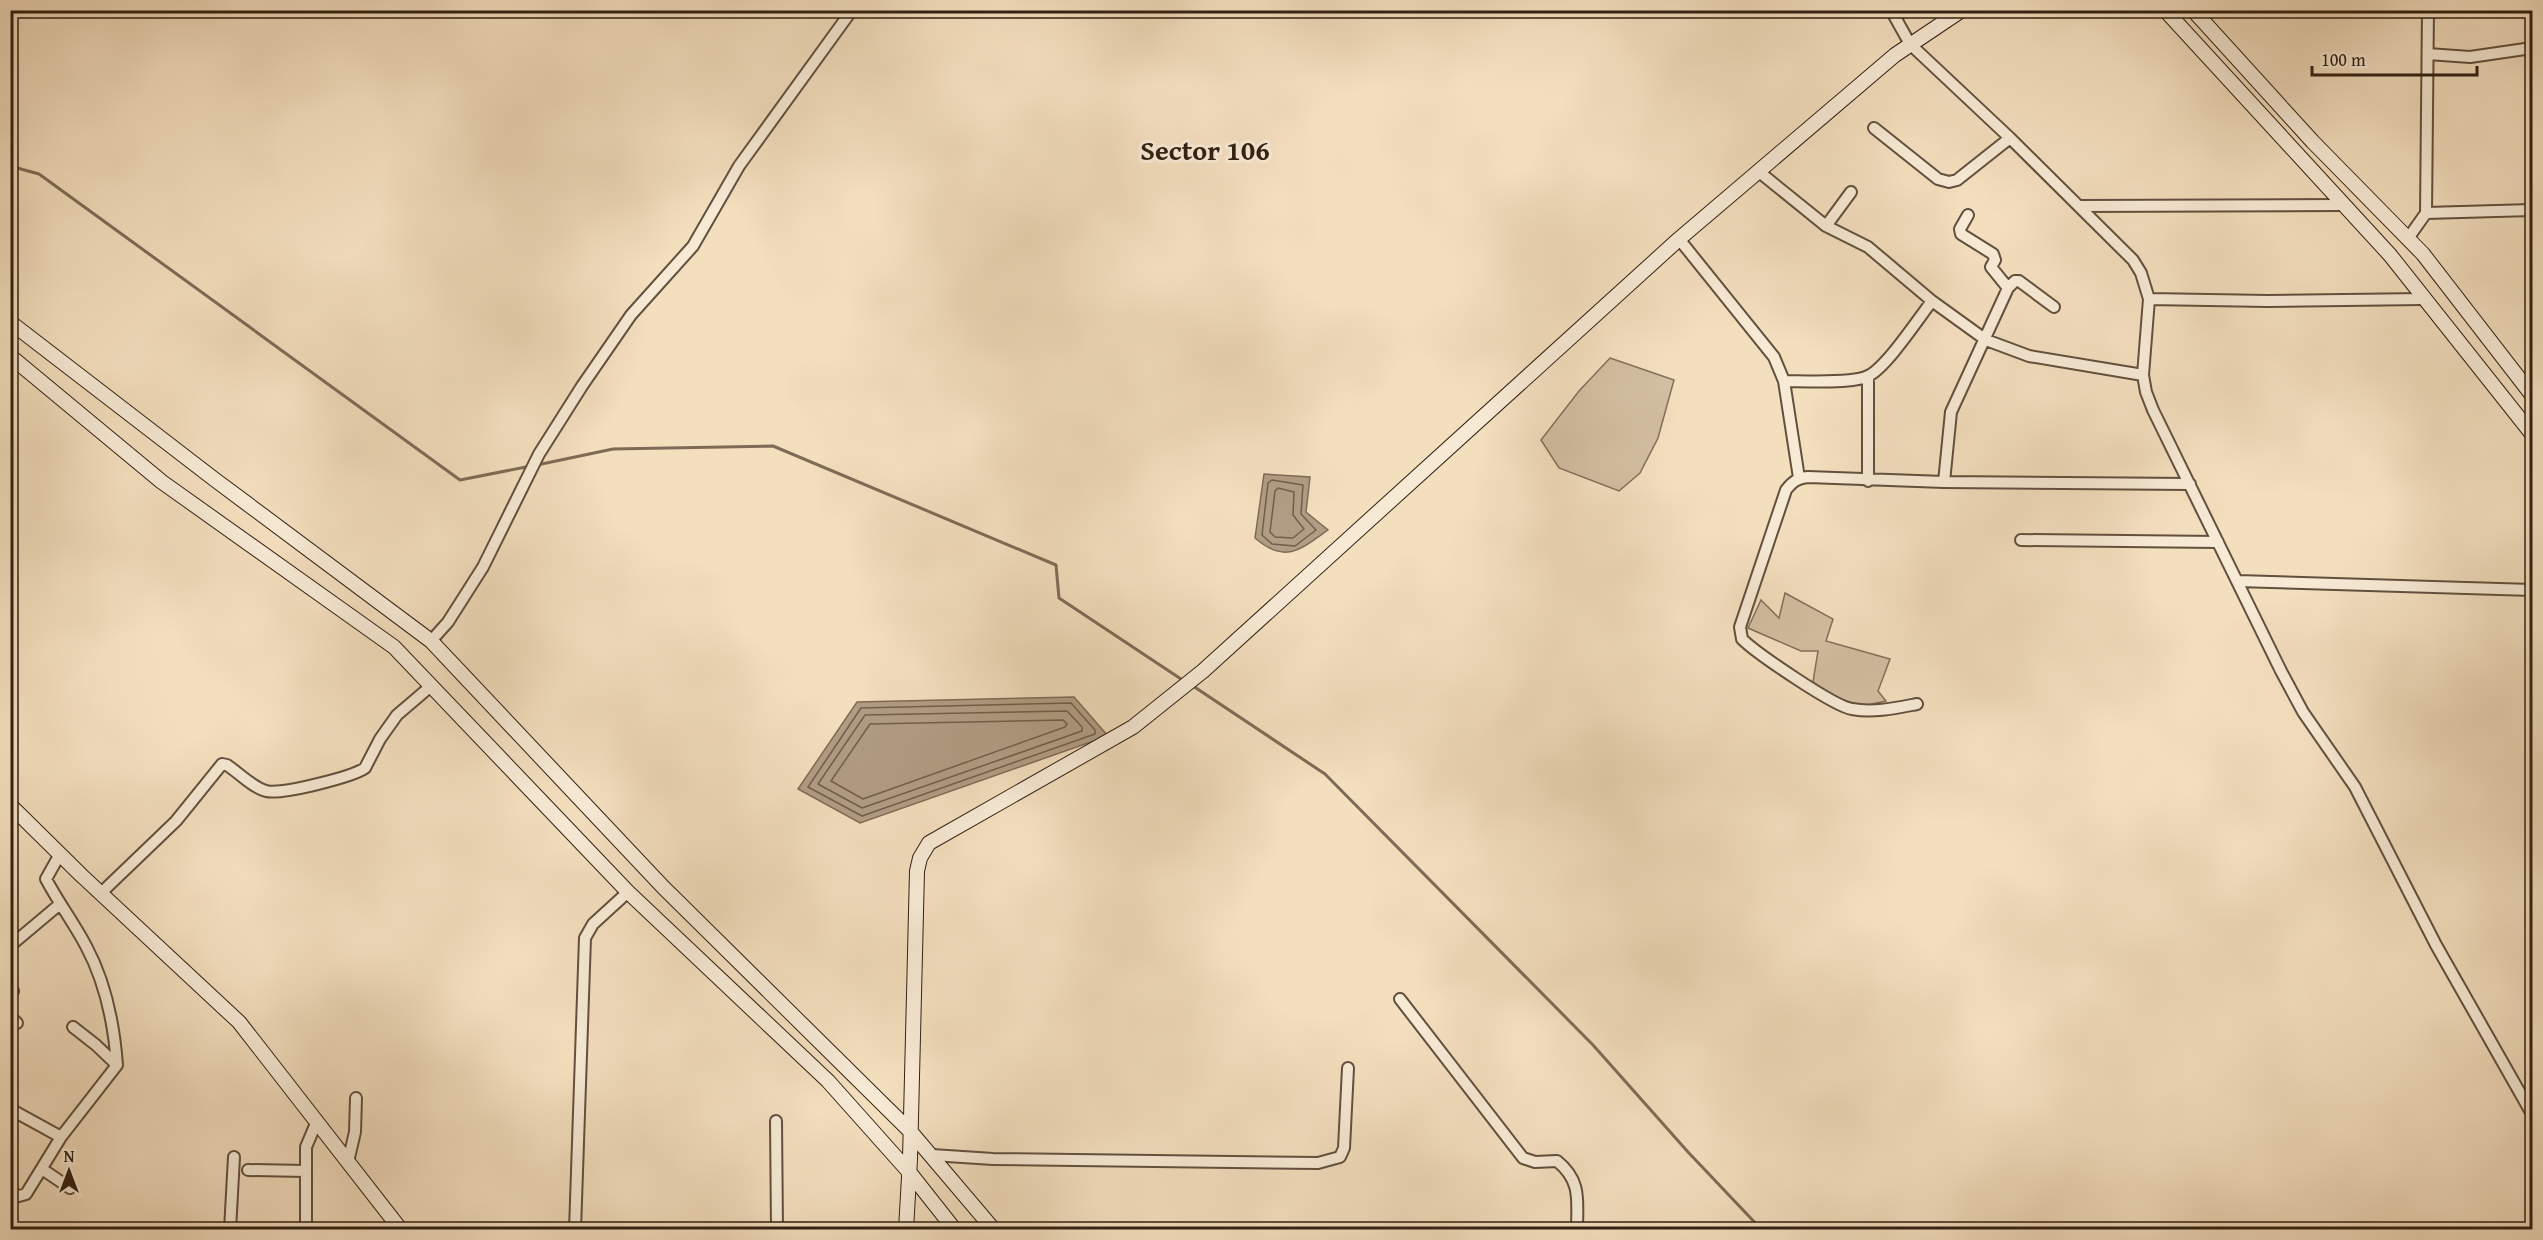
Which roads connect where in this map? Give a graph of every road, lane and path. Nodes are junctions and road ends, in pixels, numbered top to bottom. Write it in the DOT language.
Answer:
graph roads {
  1 [pos="852,10"];
  2 [pos="1891,10"];
  3 [pos="1962,10"];
  4 [pos="2164,10"];
  5 [pos="2193,10"];
  6 [pos="2428,10"];
  7 [pos="1910,44"];
  8 [pos="2532,48"];
  9 [pos="2428,54"];
  10 [pos="1874,128"];
  11 [pos="2010,138"];
  12 [pos="1758,171"];
  13 [pos="1851,192"];
  14 [pos="2343,205"];
  15 [pos="2080,206"];
  16 [pos="2532,210"];
  17 [pos="2426,213"];
  18 [pos="1968,215"];
  19 [pos="1826,226"];
  20 [pos="2409,237"];
  21 [pos="1679,239"];
  22 [pos="2008,288"];
  23 [pos="2532,297"];
  24 [pos="2149,299"];
  25 [pos="2423,299"];
  26 [pos="1932,301"];
  27 [pos="2054,307"];
  28 [pos="2532,321"];
  29 [pos="10,322"];
  30 [pos="1986,340"];
  31 [pos="10,356"];
  32 [pos="2144,375"];
  33 [pos="1868,377"];
  34 [pos="1784,381"];
  35 [pos="2532,394"];
  36 [pos="2532,434"];
  37 [pos="1798,478"];
  38 [pos="1868,481"];
  39 [pos="1944,482"];
  40 [pos="2190,484"];
  41 [pos="2021,540"];
  42 [pos="2218,542"];
  43 [pos="2238,581"];
  44 [pos="2532,590"];
  45 [pos="431,641"];
  46 [pos="431,686"];
  47 [pos="1917,704"];
  48 [pos="10,805"];
  49 [pos="60,854"];
  50 [pos="628,892"];
  51 [pos="101,893"];
  52 [pos="60,904"];
  53 [pos="10,945"];
  54 [pos="10,986"];
  55 [pos="10,997"];
  56 [pos="1400,999"];
  57 [pos="73,1027"];
  58 [pos="117,1065"];
  59 [pos="1348,1068"];
  60 [pos="356,1098"];
  61 [pos="10,1109"];
  62 [pos="2532,1114"];
  63 [pos="316,1121"];
  64 [pos="776,1121"];
  65 [pos="910,1131"];
  66 [pos="61,1137"];
  67 [pos="932,1155"];
  68 [pos="234,1157"];
  69 [pos="348,1162"];
  70 [pos="42,1170"];
  71 [pos="248,1170"];
  72 [pos="306,1171"];
  73 [pos="909,1173"];
  74 [pos="70,1188"];
  75 [pos="10,1191"];
  76 [pos="230,1230"];
  77 [pos="306,1230"];
  78 [pos="401,1230"];
  79 [pos="575,1230"];
  80 [pos="777,1230"];
  81 [pos="906,1230"];
  82 [pos="955,1230"];
  83 [pos="994,1230"];
  84 [pos="1577,1230"];
  1 -- 45 [label="street"];
  2 -- 7 [label="street"];
  3 -- 7 [label="street"];
  4 -- 14 [label="street"];
  5 -- 20 [label="street"];
  6 -- 9 [label="street"];
  7 -- 11 [label="street"];
  7 -- 12 [label="street"];
  8 -- 9 [label="street"];
  9 -- 17 [label="street"];
  10 -- 11 [label="street"];
  11 -- 15 [label="street"];
  12 -- 19 [label="street"];
  12 -- 21 [label="street"];
  13 -- 19 [label="street"];
  14 -- 15 [label="street"];
  14 -- 25 [label="street"];
  15 -- 24 [label="street"];
  16 -- 17 [label="street"];
  17 -- 20 [label="street"];
  18 -- 22 [label="street"];
  19 -- 26 [label="street"];
  20 -- 35 [label="street"];
  21 -- 34 [label="street"];
  21 -- 65 [label="street"];
  22 -- 27 [label="street"];
  22 -- 30 [label="street"];
  23 -- 28 [label="street"];
  24 -- 25 [label="street"];
  24 -- 32 [label="street"];
  25 -- 36 [label="street"];
  26 -- 30 [label="street"];
  26 -- 33 [label="street"];
  29 -- 45 [label="street"];
  30 -- 32 [label="street"];
  30 -- 39 [label="street"];
  31 -- 46 [label="street"];
  32 -- 40 [label="street"];
  33 -- 34 [label="street"];
  33 -- 38 [label="street"];
  34 -- 37 [label="street"];
  37 -- 38 [label="street"];
  37 -- 47 [label="street"];
  38 -- 39 [label="street"];
  39 -- 40 [label="street"];
  40 -- 42 [label="street"];
  41 -- 42 [label="street"];
  42 -- 43 [label="street"];
  43 -- 44 [label="street"];
  43 -- 62 [label="street"];
  45 -- 65 [label="street"];
  46 -- 50 [label="street"];
  46 -- 51 [label="street"];
  48 -- 49 [label="street"];
  49 -- 51 [label="street"];
  49 -- 52 [label="street"];
  50 -- 73 [label="street"];
  50 -- 79 [label="street"];
  51 -- 63 [label="street"];
  52 -- 53 [label="street"];
  52 -- 58 [label="street"];
  54 -- 55 [label="street"];
  56 -- 84 [label="street"];
  57 -- 58 [label="street"];
  58 -- 66 [label="street"];
  59 -- 67 [label="street"];
  60 -- 69 [label="street"];
  61 -- 66 [label="street"];
  63 -- 69 [label="street"];
  63 -- 72 [label="street"];
  64 -- 80 [label="street"];
  65 -- 67 [label="street"];
  65 -- 73 [label="street"];
  66 -- 70 [label="street"];
  67 -- 83 [label="street"];
  68 -- 76 [label="street"];
  69 -- 78 [label="street"];
  70 -- 74 [label="street"];
  70 -- 75 [label="street"];
  71 -- 72 [label="street"];
  72 -- 77 [label="street"];
  73 -- 81 [label="street"];
  73 -- 82 [label="street"];
}
